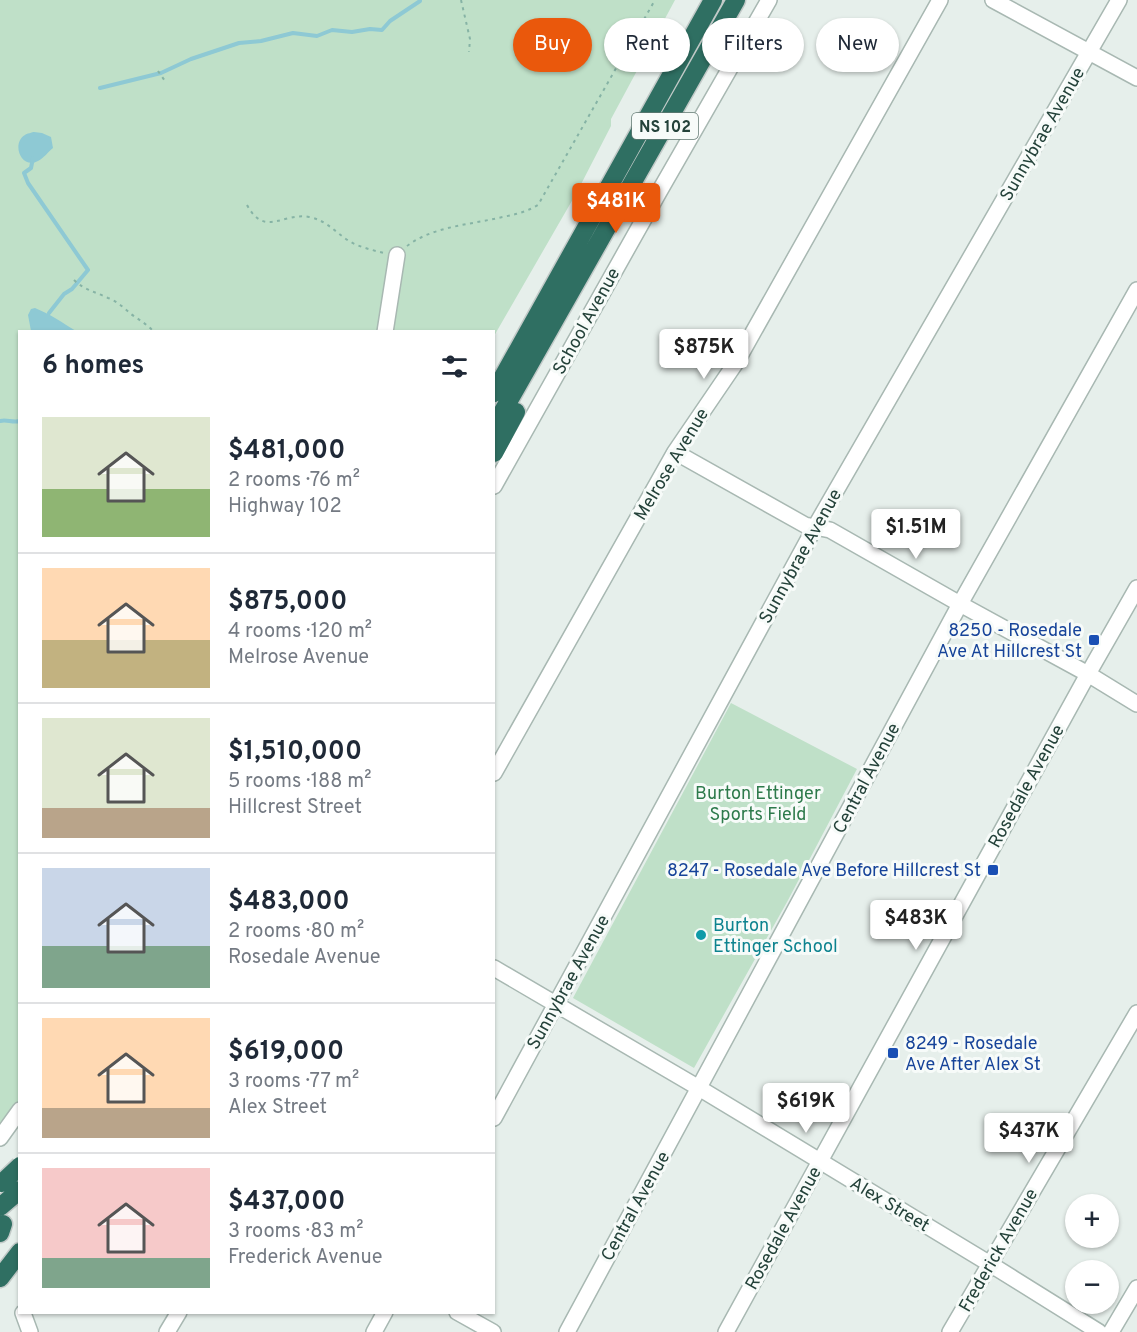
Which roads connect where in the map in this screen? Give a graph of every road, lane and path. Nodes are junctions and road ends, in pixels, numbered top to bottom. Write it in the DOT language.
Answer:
graph roads {
  1 [pos="461,0"];
  2 [pos="655,0"];
  3 [pos="713,0"];
  4 [pos="736,0"];
  5 [pos="769,0"];
  6 [pos="940,0"];
  7 [pos="993,0"];
  8 [pos="1119,0"];
  9 [pos="469,52"];
  10 [pos="1090,52"];
  11 [pos="158,71"];
  12 [pos="1137,78"];
  13 [pos="165,81"];
  14 [pos="247,205"];
  15 [pos="594,252"];
  16 [pos="397,255"];
  17 [pos="74,280"];
  18 [pos="1137,290"];
  19 [pos="152,330"];
  20 [pos="386,330"];
  21 [pos="495,391"];
  22 [pos="495,425"];
  23 [pos="495,451"];
  24 [pos="675,452"];
  25 [pos="495,484"];
  26 [pos="815,527"];
  27 [pos="1137,588"];
  28 [pos="960,604"];
  29 [pos="1088,674"];
  30 [pos="1137,704"];
  31 [pos="495,771"];
  32 [pos="495,969"];
  33 [pos="556,1005"];
  34 [pos="1137,1012"];
  35 [pos="699,1088"];
  36 [pos="18,1113"];
  37 [pos="495,1116"];
  38 [pos="0,1138"];
  39 [pos="819,1161"];
  40 [pos="18,1168"];
  41 [pos="1,1184"];
  42 [pos="18,1193"];
  43 [pos="1,1221"];
  44 [pos="18,1255"];
  45 [pos="990,1264"];
  46 [pos="0,1278"];
  47 [pos="1137,1288"];
  48 [pos="23,1314"];
  49 [pos="178,1314"];
  50 [pos="384,1314"];
  51 [pos="461,1314"];
  52 [pos="30,1332"];
  53 [pos="167,1332"];
  54 [pos="375,1332"];
  55 [pos="493,1332"];
  56 [pos="567,1332"];
  57 [pos="726,1332"];
  58 [pos="951,1332"];
  59 [pos="1099,1332"];
  60 [pos="1111,1332"];
  1 -- 9 [label="path"];
  2 -- 16 [label="path"];
  3 -- 21 [label="highway, NS 102"];
  4 -- 15 [label="highway, NS 102"];
  5 -- 25 [label="street, School Avenue"];
  6 -- 24 [label="street, Melrose Avenue"];
  7 -- 10 [label="street"];
  8 -- 10 [label="street, Sunnybrae Avenue"];
  10 -- 12 [label="street"];
  10 -- 26 [label="street, Sunnybrae Avenue"];
  11 -- 13 [label="path"];
  14 -- 16 [label="path"];
  15 -- 22 [label="highway, NS 102"];
  15 -- 23 [label="highway"];
  16 -- 20 [label="street"];
  17 -- 19 [label="path"];
  18 -- 28 [label="street, Central Avenue"];
  24 -- 26 [label="street"];
  24 -- 31 [label="street, Melrose Avenue"];
  26 -- 28 [label="street"];
  26 -- 33 [label="street, Sunnybrae Avenue"];
  27 -- 29 [label="street, Rosedale Avenue"];
  28 -- 29 [label="street"];
  28 -- 35 [label="street, Central Avenue"];
  29 -- 30 [label="street"];
  29 -- 39 [label="street, Rosedale Avenue"];
  32 -- 33 [label="street, Alex Street"];
  33 -- 35 [label="street, Alex Street"];
  33 -- 37 [label="street, Sunnybrae Avenue"];
  34 -- 45 [label="street, Frederick Avenue"];
  35 -- 39 [label="street, Alex Street"];
  35 -- 56 [label="street, Central Avenue"];
  36 -- 38 [label="street"];
  39 -- 45 [label="street, Alex Street"];
  39 -- 57 [label="street, Rosedale Avenue"];
  40 -- 41 [label="highway, bridge"];
  42 -- 43 [label="highway, bridge"];
  44 -- 46 [label="highway"];
  45 -- 58 [label="street, Frederick Avenue"];
  45 -- 59 [label="street, Alex Street"];
  47 -- 60 [label="street"];
  48 -- 52 [label="street"];
  49 -- 53 [label="street"];
  50 -- 54 [label="street"];
  51 -- 55 [label="street"];
}
